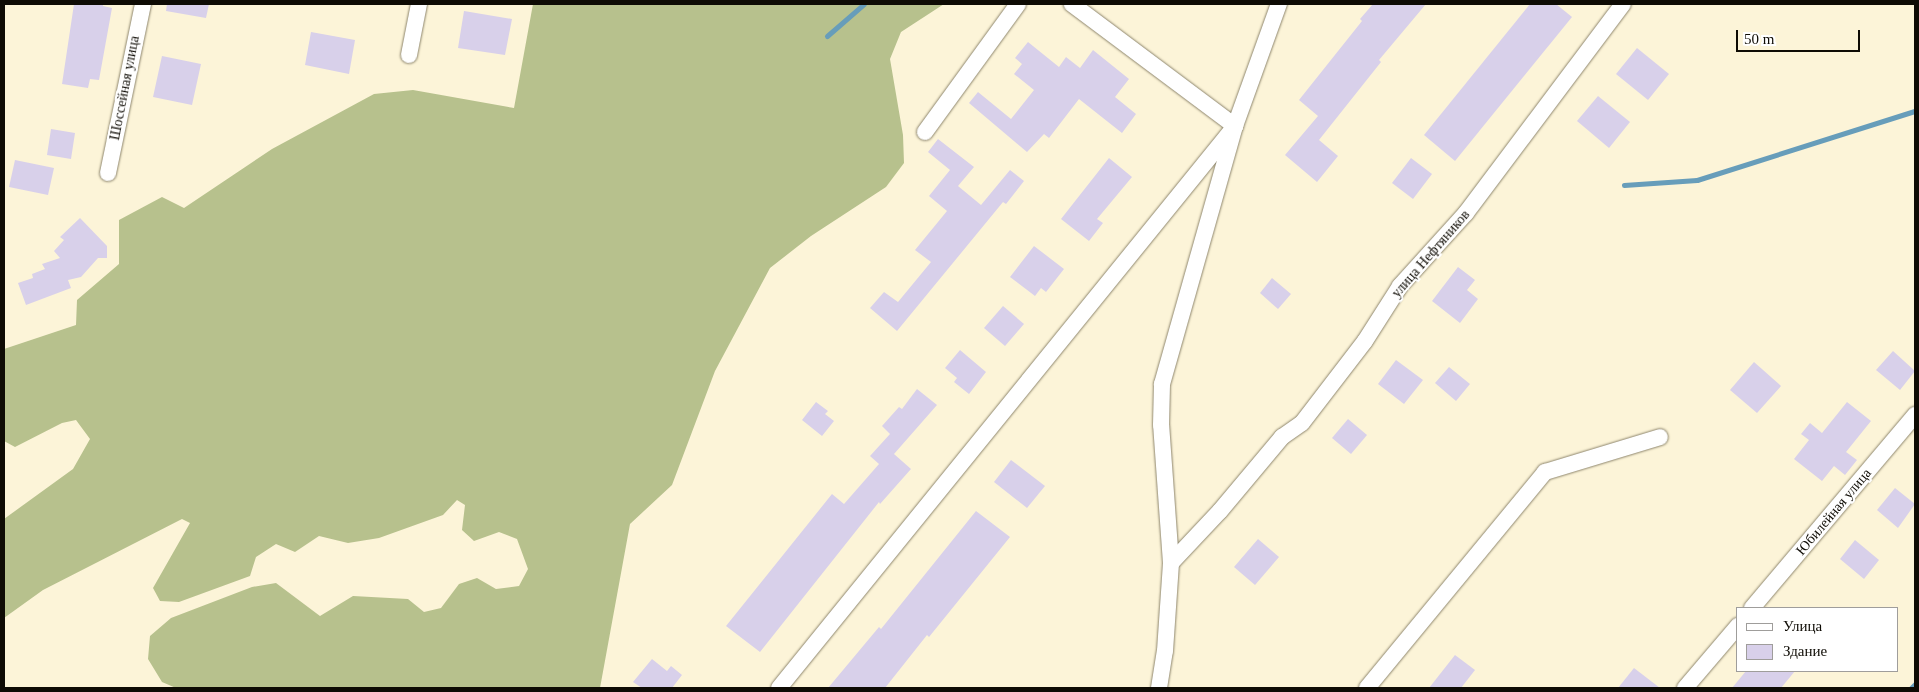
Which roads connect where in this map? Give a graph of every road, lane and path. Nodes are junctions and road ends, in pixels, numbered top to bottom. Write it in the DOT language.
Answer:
graph roads {
  1 [pos="142,4"];
  2 [pos="419,4"];
  3 [pos="1018,4"];
  4 [pos="1072,4"];
  5 [pos="1279,4"];
  6 [pos="1623,4"];
  7 [pos="409,55"];
  8 [pos="1235,126"];
  9 [pos="925,132"];
  10 [pos="108,173"];
  11 [pos="1915,415"];
  12 [pos="1660,437"];
  13 [pos="1171,563"];
  14 [pos="1753,607"];
  15 [pos="1736,628"];
  16 [pos="780,686"];
  17 [pos="1159,688"];
  18 [pos="1367,688"];
  19 [pos="1685,688"];
  1 -- 10 [label="street, Шоссейная улица"];
  2 -- 7 [label="street"];
  3 -- 9 [label="street"];
  4 -- 8 [label="street"];
  5 -- 8 [label="street"];
  6 -- 13 [label="street, улица Нефтяников"];
  8 -- 13 [label="street"];
  8 -- 16 [label="street"];
  11 -- 14 [label="street, Юбилейная улица"];
  12 -- 18 [label="street"];
  13 -- 17 [label="street"];
  15 -- 19 [label="street"];
}
